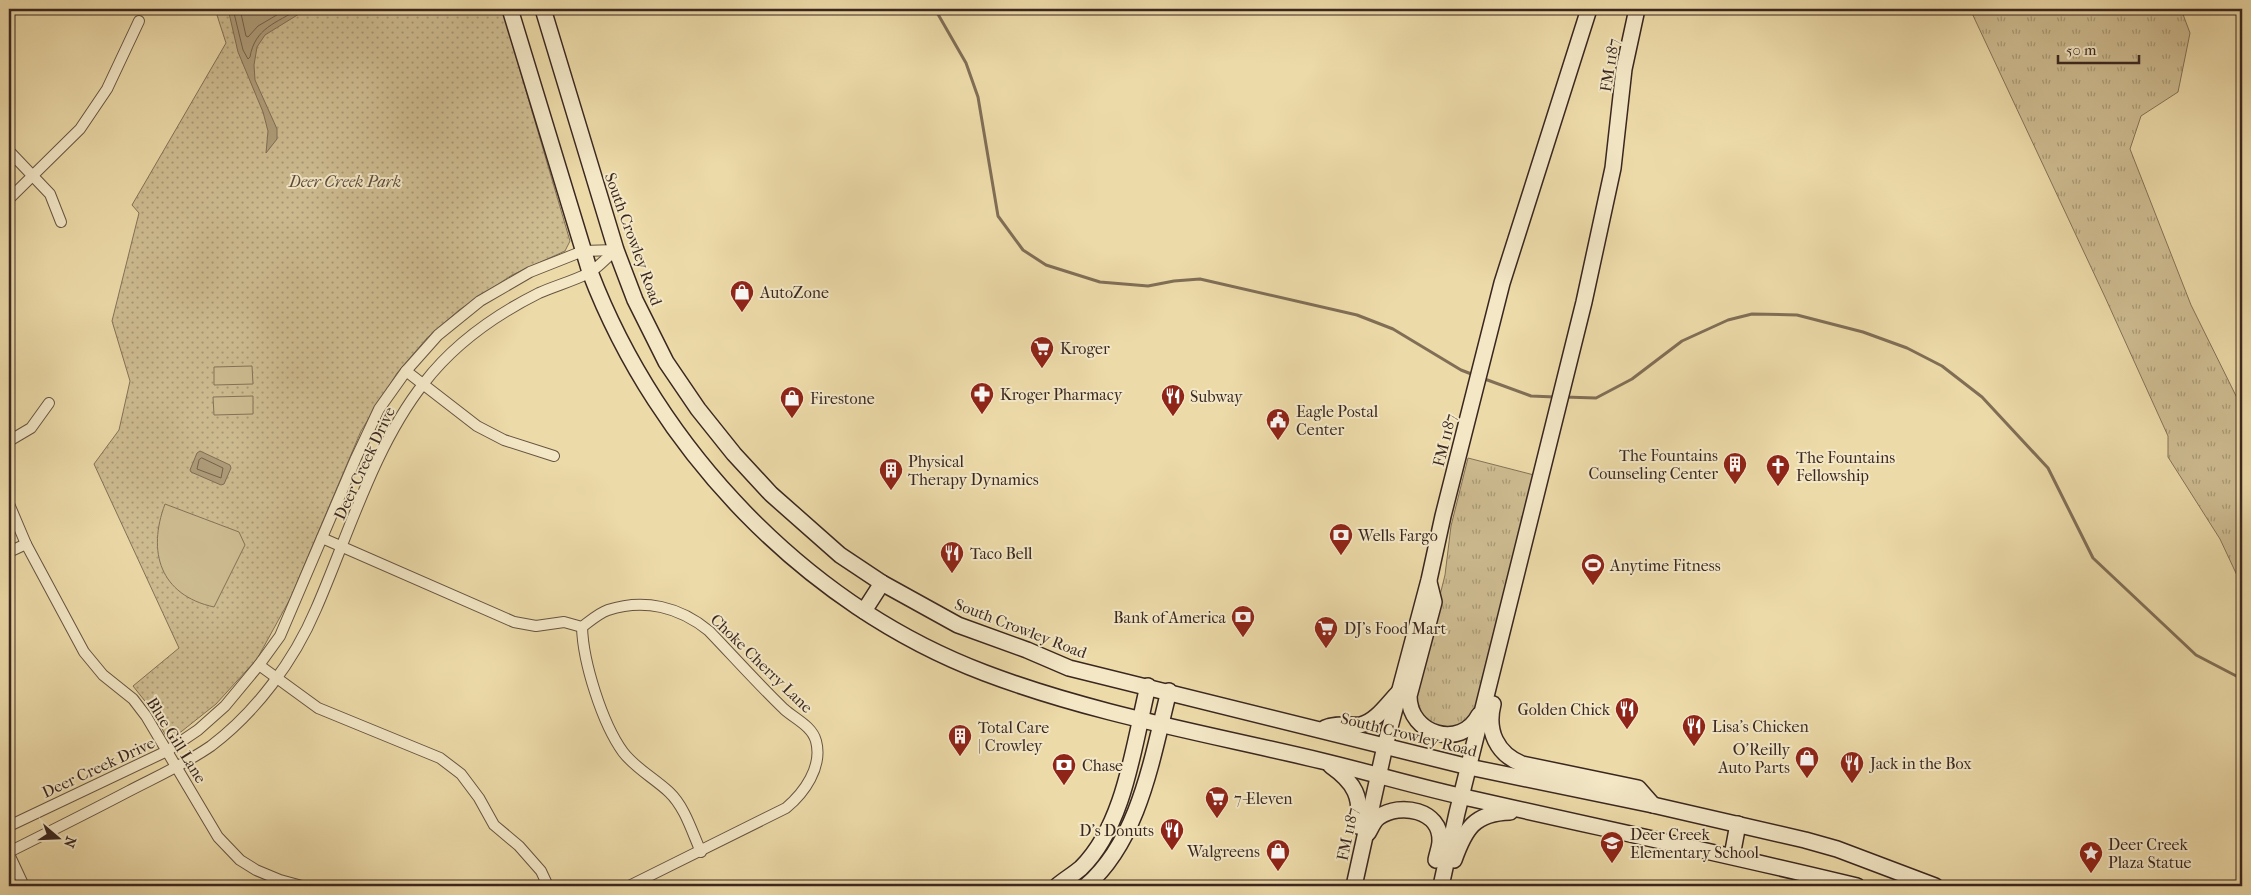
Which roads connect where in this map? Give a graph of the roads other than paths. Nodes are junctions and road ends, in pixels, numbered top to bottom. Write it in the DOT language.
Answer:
graph roads {
  1 [pos="510,9"];
  2 [pos="543,9"];
  3 [pos="1589,9"];
  4 [pos="1637,9"];
  5 [pos="139,21"];
  6 [pos="9,151"];
  7 [pos="32,176"];
  8 [pos="9,199"];
  9 [pos="61,222"];
  10 [pos="616,250"];
  11 [pos="583,251"];
  12 [pos="590,272"];
  13 [pos="406,370"];
  14 [pos="423,384"];
  15 [pos="49,403"];
  16 [pos="9,441"];
  17 [pos="554,456"];
  18 [pos="9,504"];
  19 [pos="1531,514"];
  20 [pos="322,538"];
  21 [pos="26,544"];
  22 [pos="342,546"];
  23 [pos="9,552"];
  24 [pos="1429,580"];
  25 [pos="882,583"];
  26 [pos="864,611"];
  27 [pos="582,626"];
  28 [pos="259,666"];
  29 [pos="276,677"];
  30 [pos="1148,686"];
  31 [pos="1169,691"];
  32 [pos="1400,691"];
  33 [pos="1485,703"];
  34 [pos="1140,719"];
  35 [pos="1160,724"];
  36 [pos="1319,730"];
  37 [pos="1385,746"];
  38 [pos="167,751"];
  39 [pos="1325,762"];
  40 [pos="177,767"];
  41 [pos="1469,767"];
  42 [pos="1378,776"];
  43 [pos="1461,797"];
  44 [pos="1653,805"];
  45 [pos="1528,811"];
  46 [pos="1738,824"];
  47 [pos="9,826"];
  48 [pos="1361,848"];
  49 [pos="701,852"];
  50 [pos="9,853"];
  51 [pos="1732,856"];
  52 [pos="1081,867"];
  53 [pos="1442,879"];
  54 [pos="1091,882"];
  55 [pos="24,886"];
  56 [pos="302,886"];
  57 [pos="548,886"];
  58 [pos="628,886"];
  59 [pos="1056,886"];
  60 [pos="1348,886"];
  61 [pos="1354,886"];
  62 [pos="1431,886"];
  63 [pos="1856,886"];
  64 [pos="1935,886"];
  1 -- 11 [label="main road"];
  2 -- 10 [label="main road, South Crowley Road"];
  3 -- 24 [label="main road, FM 1187 / FM 1187"];
  4 -- 19 [label="main road, FM 1187 / FM 1187"];
  5 -- 7 [label="street"];
  6 -- 7 [label="street"];
  7 -- 8 [label="street"];
  7 -- 9 [label="street"];
  10 -- 11 [label="street, Deer Creek Drive"];
  10 -- 12 [label="street, Deer Creek Drive"];
  10 -- 25 [label="main road, South Crowley Road"];
  11 -- 12 [label="main road"];
  11 -- 13 [label="street, Deer Creek Drive"];
  12 -- 14 [label="street, Deer Creek Drive"];
  12 -- 26 [label="main road"];
  13 -- 14 [label="street"];
  13 -- 20 [label="street, Deer Creek Drive"];
  14 -- 17 [label="street"];
  14 -- 22 [label="street, Deer Creek Drive"];
  15 -- 16 [label="street"];
  18 -- 21 [label="street, Blue Gill Lane"];
  19 -- 33 [label="main road, FM 1187 / FM 1187"];
  19 -- 44 [label="main road"];
  20 -- 22 [label="street"];
  20 -- 28 [label="street, Deer Creek Drive"];
  21 -- 23 [label="street"];
  21 -- 38 [label="street, Blue Gill Lane"];
  22 -- 27 [label="street"];
  22 -- 29 [label="street, Deer Creek Drive"];
  24 -- 32 [label="main road, FM 1187 / FM 1187"];
  24 -- 33 [label="main road"];
  25 -- 26 [label="main road"];
  25 -- 30 [label="main road, South Crowley Road"];
  26 -- 34 [label="main road"];
  27 -- 49 [label="street"];
  27 -- 49 [label="street, Choke Cherry Lane"];
  28 -- 29 [label="street"];
  28 -- 38 [label="street, Deer Creek Drive"];
  29 -- 40 [label="street, Deer Creek Drive"];
  29 -- 57 [label="street"];
  30 -- 31 [label="main road, South Crowley Road"];
  30 -- 34 [label="main road"];
  31 -- 35 [label="main road"];
  31 -- 36 [label="main road, South Crowley Road"];
  32 -- 36 [label="main road"];
  32 -- 37 [label="main road, FM 1187 / FM 1187"];
  33 -- 41 [label="main road, FM 1187 / FM 1187"];
  34 -- 35 [label="main road"];
  34 -- 52 [label="main road"];
  35 -- 39 [label="main road"];
  35 -- 54 [label="main road"];
  36 -- 37 [label="main road, South Crowley Road"];
  37 -- 41 [label="main road, South Crowley Road"];
  37 -- 42 [label="main road, FM 1187 / FM 1187"];
  38 -- 40 [label="street, Blue Gill Lane"];
  38 -- 47 [label="street, Deer Creek Drive"];
  39 -- 42 [label="main road"];
  39 -- 60 [label="main road"];
  40 -- 50 [label="street, Deer Creek Drive"];
  40 -- 56 [label="street, Blue Gill Lane"];
  41 -- 43 [label="main road, FM 1187 / FM 1187"];
  41 -- 44 [label="main road, South Crowley Road"];
  42 -- 43 [label="main road"];
  42 -- 48 [label="main road, FM 1187 / FM 1187"];
  43 -- 45 [label="main road"];
  43 -- 53 [label="main road, FM 1187 / FM 1187"];
  44 -- 46 [label="main road, South Crowley Road"];
  45 -- 51 [label="main road"];
  45 -- 53 [label="main road"];
  46 -- 51 [label="main road"];
  46 -- 64 [label="main road, South Crowley Road"];
  48 -- 61 [label="main road, FM 1187 / FM 1187"];
  48 -- 62 [label="main road"];
  49 -- 58 [label="street, Choke Cherry Lane"];
  50 -- 55 [label="street"];
  51 -- 63 [label="main road"];
  52 -- 54 [label="main road"];
  52 -- 59 [label="main road"];
}
